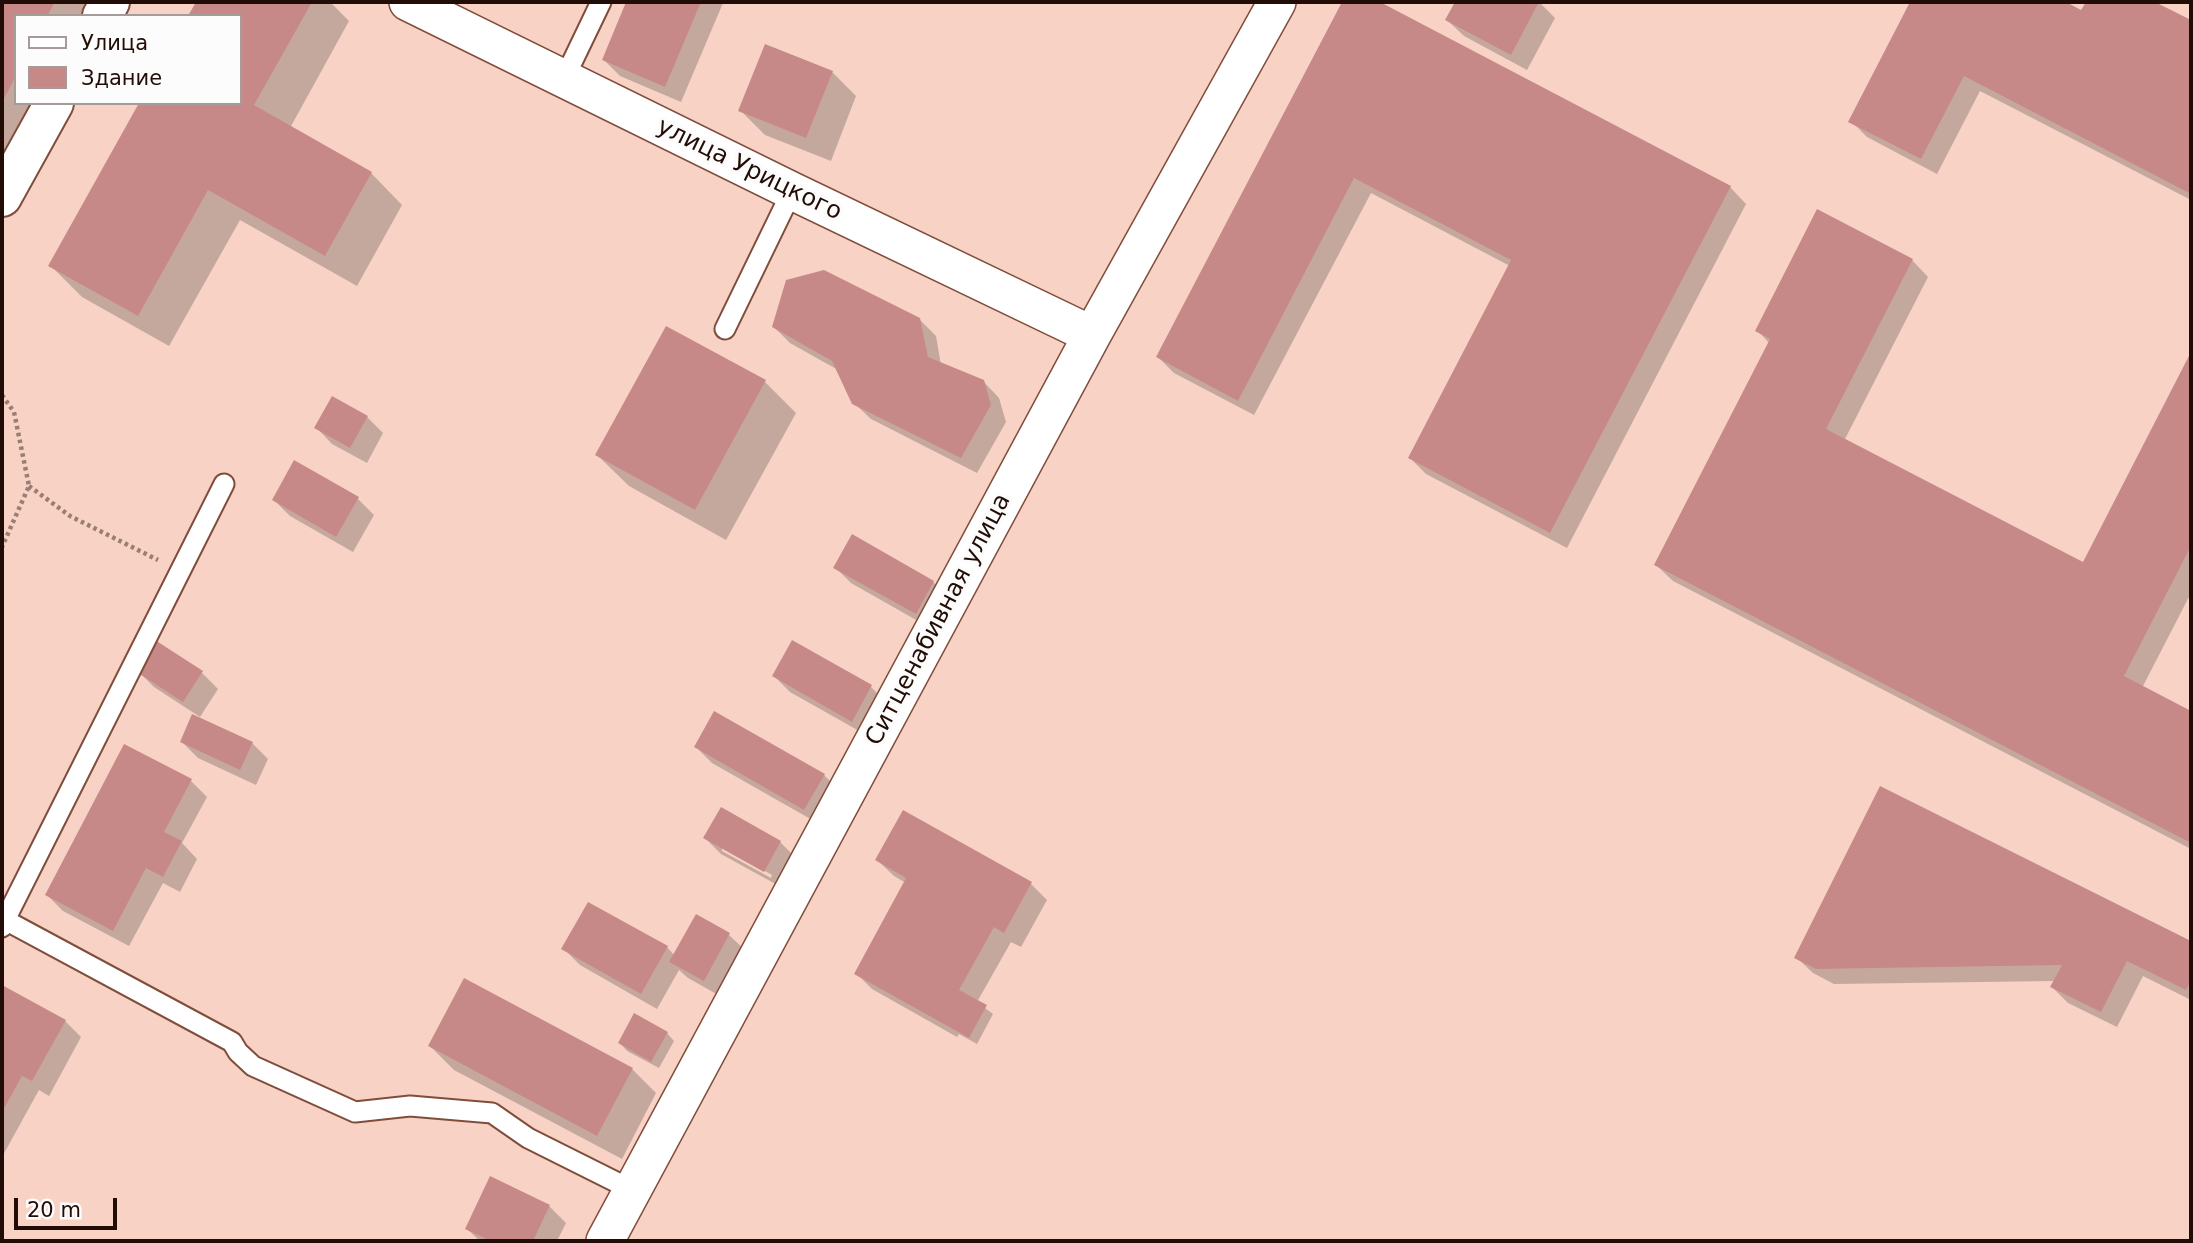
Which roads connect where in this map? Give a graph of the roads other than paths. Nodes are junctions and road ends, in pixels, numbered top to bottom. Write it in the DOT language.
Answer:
graph roads {
  1 [pos="408,2"];
  2 [pos="601,2"];
  3 [pos="1277,2"];
  4 [pos="564,79"];
  5 [pos="53,105"];
  6 [pos="792,191"];
  7 [pos="2,197"];
  8 [pos="725,329"];
  9 [pos="1092,335"];
  10 [pos="224,484"];
  11 [pos="4,923"];
  12 [pos="632,1191"];
  13 [pos="605,1241"];
  1 -- 4 [label="street, улица Урицкого"];
  2 -- 4 [label="lane"];
  3 -- 9 [label="street, Ситценабивная улица"];
  4 -- 6 [label="street, улица Урицкого"];
  5 -- 7 [label="main road"];
  6 -- 8 [label="lane"];
  6 -- 9 [label="street, улица Урицкого"];
  9 -- 12 [label="street, Ситценабивная улица"];
  10 -- 11 [label="lane"];
  11 -- 12 [label="lane"];
  12 -- 13 [label="street, Ситценабивная улица"];
}
